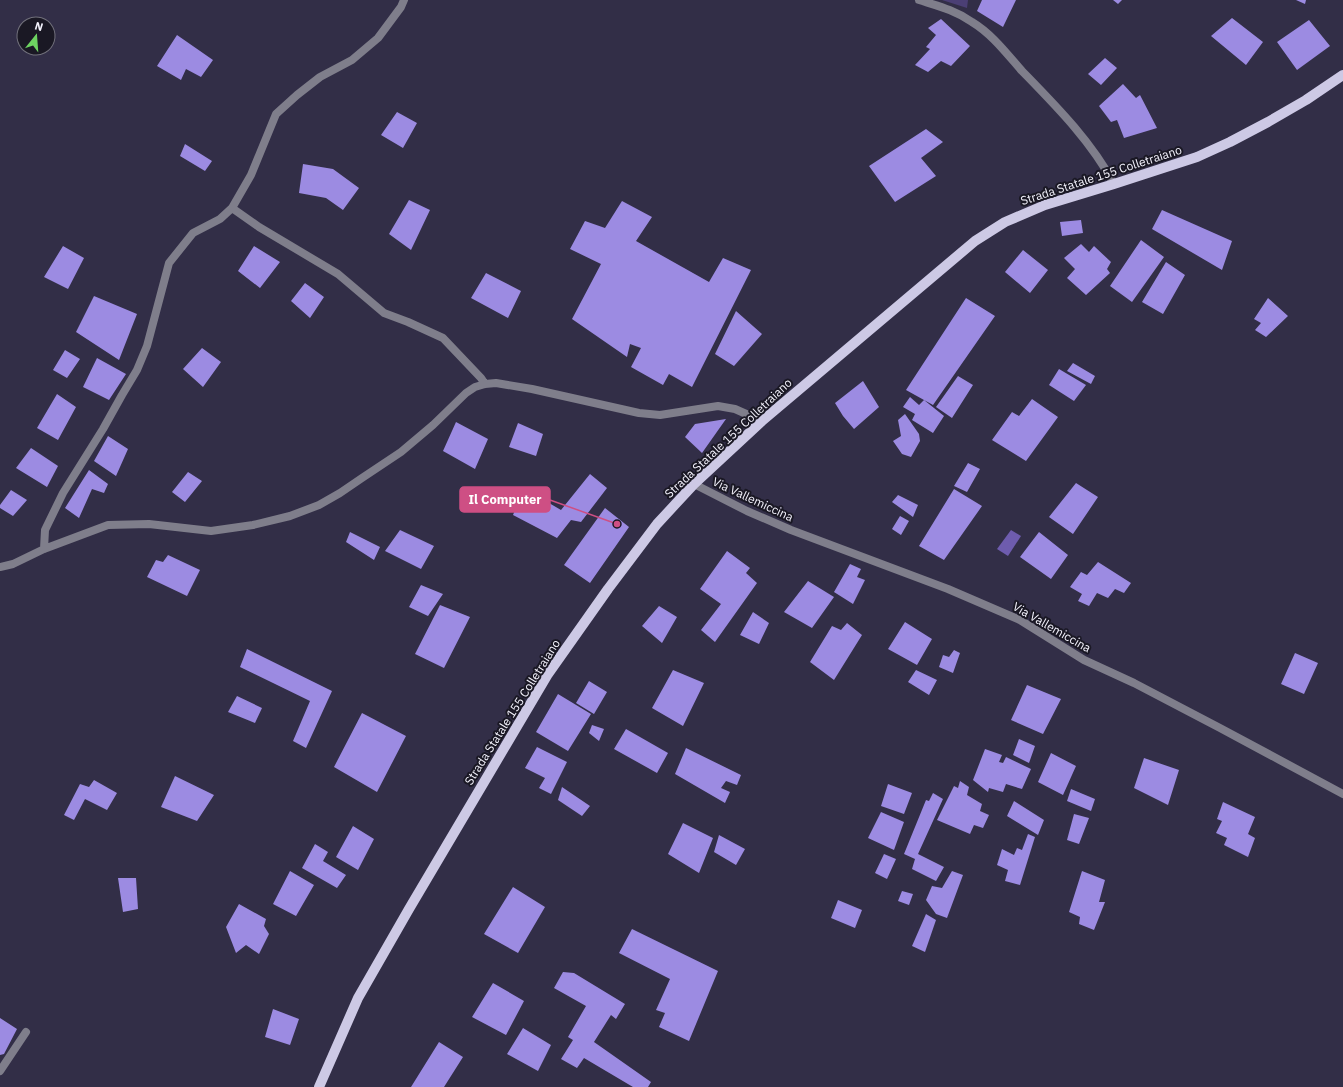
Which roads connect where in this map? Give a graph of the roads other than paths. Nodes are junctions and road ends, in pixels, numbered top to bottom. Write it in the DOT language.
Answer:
graph roads {
  1 [pos="404,0"];
  2 [pos="919,0"];
  3 [pos="1343,75"];
  4 [pos="1114,184"];
  5 [pos="232,208"];
  6 [pos="485,384"];
  7 [pos="762,420"];
  8 [pos="694,484"];
  9 [pos="44,549"];
  10 [pos="0,567"];
  11 [pos="1343,794"];
  12 [pos="26,1032"];
  13 [pos="0,1071"];
  14 [pos="319,1087"];
  1 -- 5 [label="street"];
  2 -- 4 [label="street"];
  3 -- 4 [label="main road, Strada Statale 155 Colletraiano"];
  4 -- 7 [label="main road, Strada Statale 155 Colletraiano"];
  5 -- 6 [label="street"];
  5 -- 9 [label="street"];
  6 -- 7 [label="street"];
  6 -- 9 [label="street"];
  7 -- 8 [label="main road, Strada Statale 155 Colletraiano"];
  8 -- 11 [label="street, Via Vallemiccina"];
  8 -- 14 [label="main road, Strada Statale 155 Colletraiano"];
  9 -- 10 [label="street"];
  12 -- 13 [label="street"];
}
